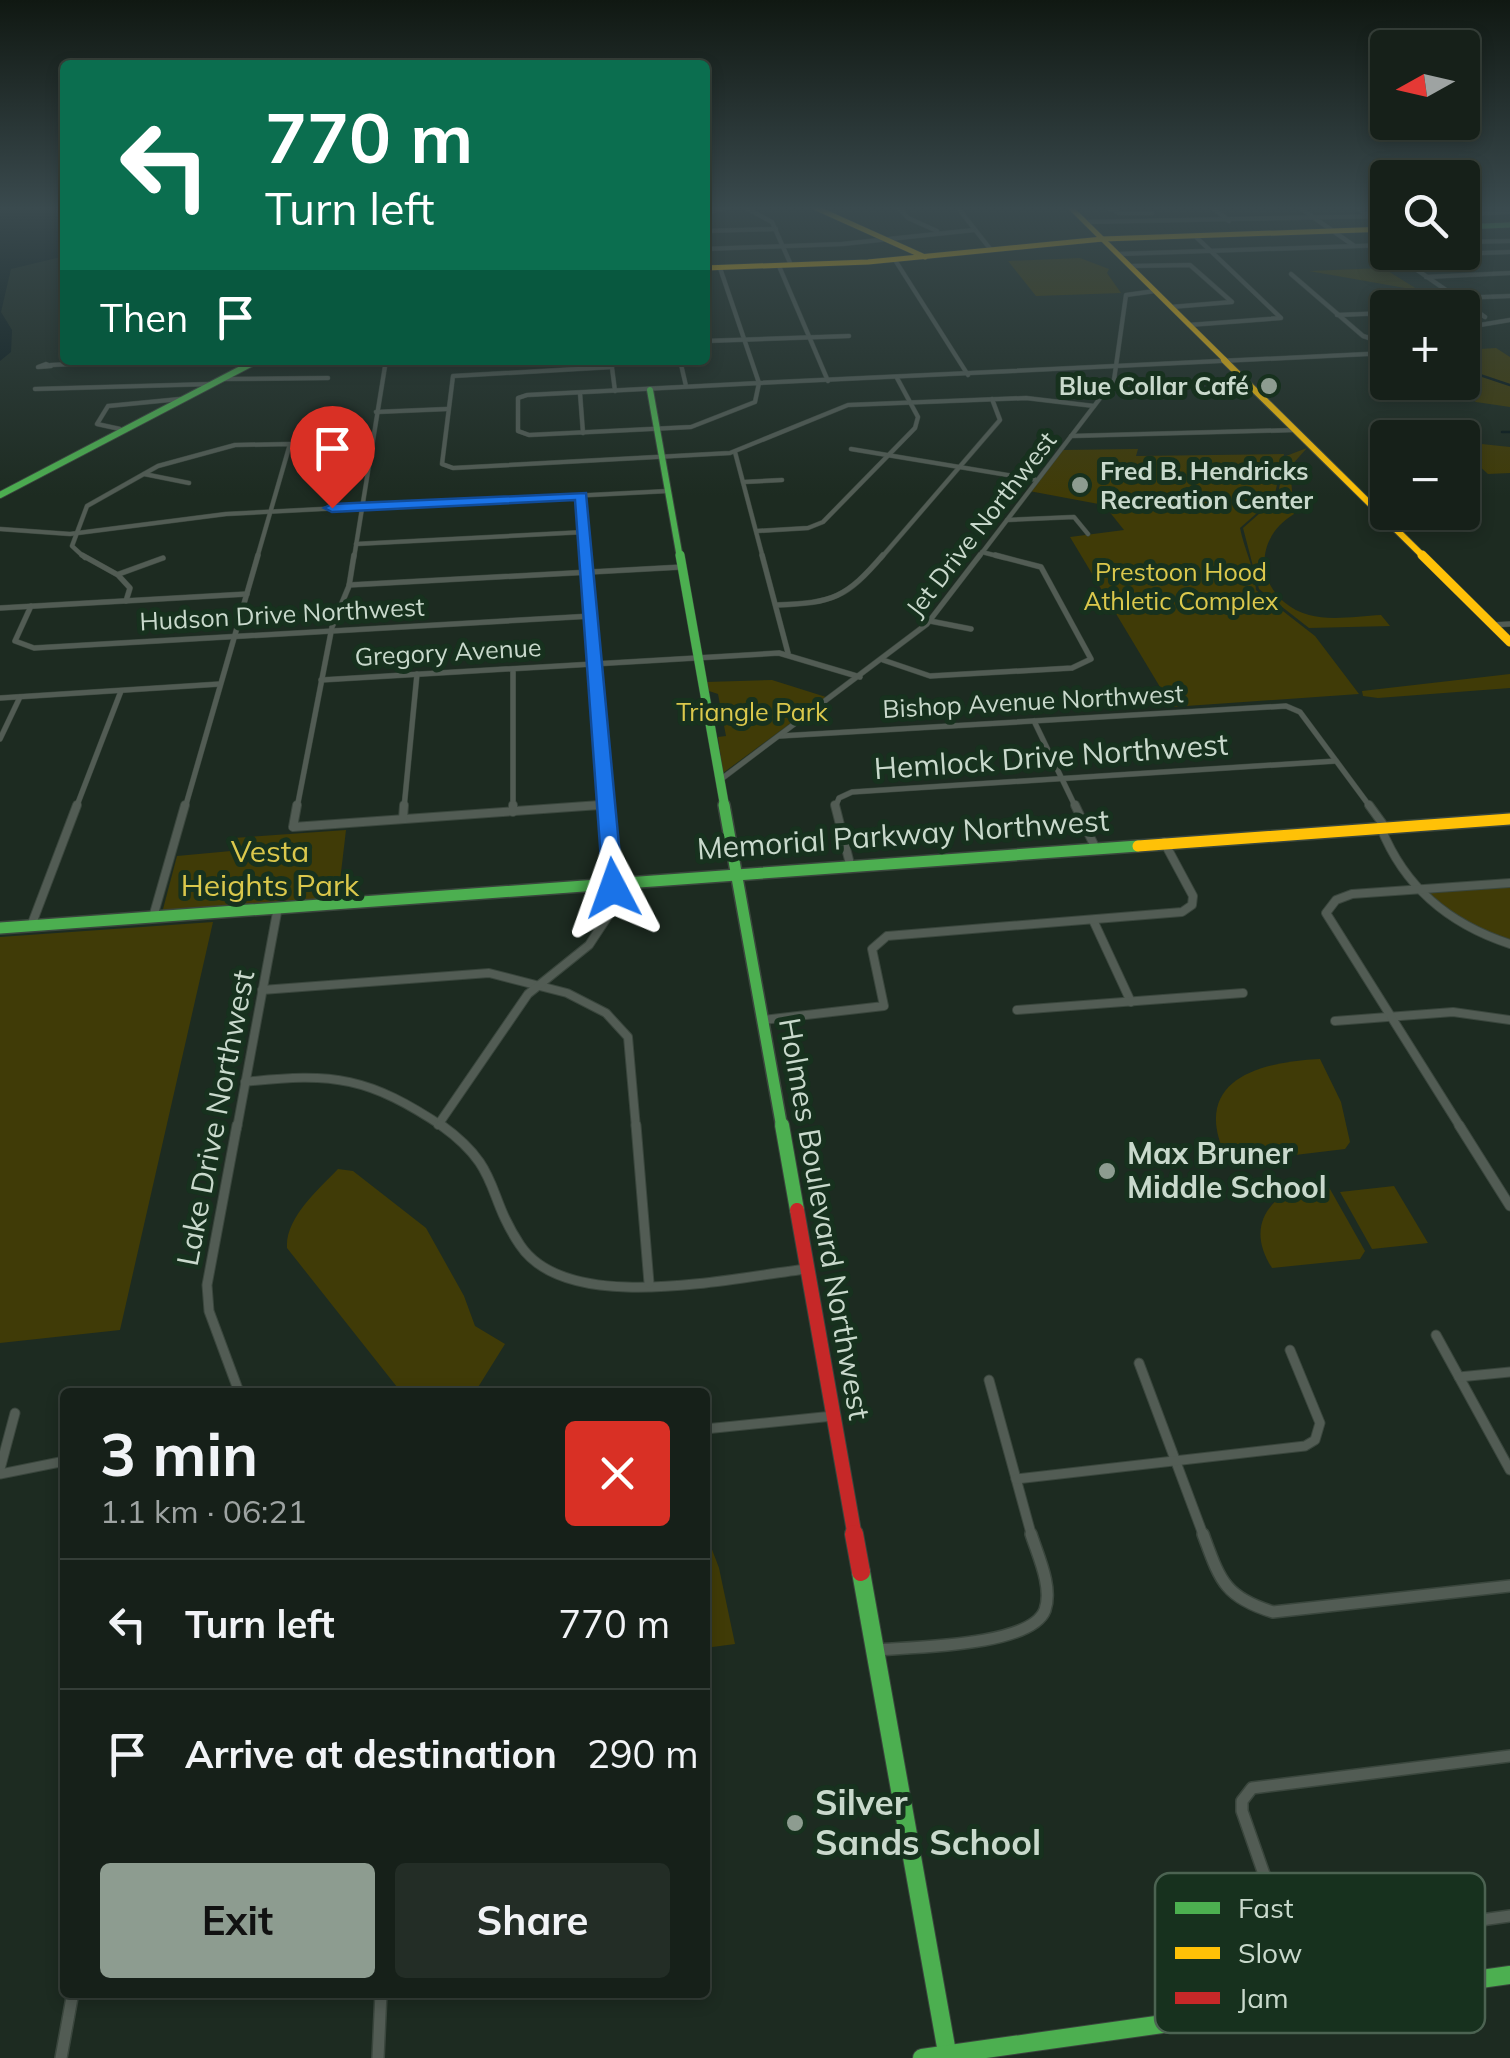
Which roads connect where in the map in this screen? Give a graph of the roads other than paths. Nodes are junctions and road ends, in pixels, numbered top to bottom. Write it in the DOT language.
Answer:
graph roads {
  1 [pos="732,304"];
  2 [pos="798,304"];
  3 [pos="924,304"];
  4 [pos="1125,304"];
  5 [pos="1169,304"];
  6 [pos="1208,304"];
  7 [pos="1263,304"];
  8 [pos="1323,304"];
  9 [pos="1172,307"];
  10 [pos="1480,313"];
  11 [pos="1370,314"];
  12 [pos="1337,315"];
  13 [pos="1485,317"];
  14 [pos="1510,320"];
  15 [pos="1189,325"];
  16 [pos="1480,325"];
  17 [pos="848,336"];
  18 [pos="810,338"];
  19 [pos="1370,339"];
  20 [pos="744,340"];
  21 [pos="710,342"];
  22 [pos="1370,354"];
  23 [pos="1228,363"];
  24 [pos="51,365"];
  25 [pos="60,365"];
  26 [pos="248,365"];
  27 [pos="385,365"];
  28 [pos="612,365"];
  29 [pos="681,365"];
  30 [pos="1118,367"];
  31 [pos="612,368"];
  32 [pos="968,375"];
  33 [pos="328,378"];
  34 [pos="898,378"];
  35 [pos="216,381"];
  36 [pos="828,381"];
  37 [pos="759,384"];
  38 [pos="686,386"];
  39 [pos="35,389"];
  40 [pos="650,390"];
  41 [pos="615,391"];
  42 [pos="580,392"];
  43 [pos="992,399"];
  44 [pos="180,400"];
  45 [pos="910,402"];
  46 [pos="1094,406"];
  47 [pos="447,409"];
  48 [pos="376,412"];
  49 [pos="120,430"];
  50 [pos="658,430"];
  51 [pos="1295,430"];
  52 [pos="583,433"];
  53 [pos="1071,436"];
  54 [pos="850,449"];
  55 [pos="735,452"];
  56 [pos="888,456"];
  57 [pos="662,458"];
  58 [pos="960,467"];
  59 [pos="144,474"];
  60 [pos="782,480"];
  61 [pos="1037,480"];
  62 [pos="743,482"];
  63 [pos="189,483"];
  64 [pos="668,491"];
  65 [pos="0,495"];
  66 [pos="581,496"];
  67 [pos="362,506"];
  68 [pos="271,511"];
  69 [pos="1006,520"];
  70 [pos="0,529"];
  71 [pos="757,531"];
  72 [pos="584,532"];
  73 [pos="74,534"];
  74 [pos="1088,534"];
  75 [pos="356,544"];
  76 [pos="982,552"];
  77 [pos="162,558"];
  78 [pos="682,567"];
  79 [pos="588,572"];
  80 [pos="119,574"];
  81 [pos="350,585"];
  82 [pos="246,594"];
  83 [pos="126,601"];
  84 [pos="777,605"];
  85 [pos="32,606"];
  86 [pos="0,608"];
  87 [pos="592,616"];
  88 [pos="930,621"];
  89 [pos="1510,624"];
  90 [pos="1492,625"];
  91 [pos="970,629"];
  92 [pos="331,630"];
  93 [pos="234,636"];
  94 [pos="1510,642"];
  95 [pos="788,654"];
  96 [pos="698,658"];
  97 [pos="883,660"];
  98 [pos="596,664"];
  99 [pos="513,668"];
  100 [pos="418,674"];
  101 [pos="860,677"];
  102 [pos="321,680"];
  103 [pos="220,684"];
  104 [pos="121,690"];
  105 [pos="20,697"];
  106 [pos="0,698"];
  107 [pos="1034,721"];
  108 [pos="780,736"];
  109 [pos="0,740"];
  110 [pos="1336,761"];
  111 [pos="1062,778"];
  112 [pos="720,780"];
  113 [pos="606,805"];
  114 [pos="513,812"];
  115 [pos="1510,819"];
  116 [pos="403,820"];
  117 [pos="1383,827"];
  118 [pos="1164,842"];
  119 [pos="1095,847"];
  120 [pos="850,864"];
  121 [pos="736,872"];
  122 [pos="612,881"];
  123 [pos="1510,883"];
  124 [pos="1420,889"];
  125 [pos="278,907"];
  126 [pos="154,916"];
  127 [pos="1093,920"];
  128 [pos="31,926"];
  129 [pos="0,928"];
  130 [pos="1510,944"];
  131 [pos="540,985"];
  132 [pos="262,990"];
  133 [pos="1244,993"];
  134 [pos="1131,1002"];
  135 [pos="1017,1010"];
  136 [pos="1389,1017"];
  137 [pos="763,1020"];
  138 [pos="1510,1020"];
  139 [pos="1334,1022"];
  140 [pos="245,1082"];
  141 [pos="438,1125"];
  142 [pos="1510,1206"];
  143 [pos="807,1268"];
  144 [pos="649,1283"];
  145 [pos="1436,1335"];
  146 [pos="1290,1350"];
  147 [pos="1139,1363"];
  148 [pos="1510,1372"];
  149 [pos="1459,1377"];
  150 [pos="988,1380"];
  151 [pos="233,1388"];
  152 [pos="15,1413"];
  153 [pos="834,1416"];
  154 [pos="710,1428"];
  155 [pos="60,1462"];
  156 [pos="1176,1462"];
  157 [pos="1510,1470"];
  158 [pos="0,1472"];
  159 [pos="1016,1479"];
  160 [pos="1510,1586"];
  161 [pos="875,1650"];
  162 [pos="1510,1756"];
  163 [pos="1264,1873"];
  164 [pos="1510,1916"];
  165 [pos="1485,1920"];
  166 [pos="1510,1975"];
  167 [pos="1485,1979"];
  168 [pos="72,1998"];
  169 [pos="381,1998"];
  170 [pos="1155,2026"];
  171 [pos="948,2056"];
  172 [pos="60,2058"];
  173 [pos="378,2058"];
  174 [pos="922,2058"];
  1 -- 20 [label="street"];
  2 -- 18 [label="street"];
  3 -- 32 [label="street"];
  4 -- 30 [label="street, Jet Drive Northwest"];
  5 -- 9 [label="street"];
  6 -- 9 [label="street"];
  7 -- 15 [label="street"];
  8 -- 12 [label="street"];
  9 -- 15 [label="street"];
  10 -- 13 [label="street"];
  11 -- 12 [label="street"];
  12 -- 19 [label="street"];
  14 -- 16 [label="street"];
  15 -- 23 [label="street"];
  17 -- 18 [label="street"];
  18 -- 20 [label="street"];
  18 -- 36 [label="street"];
  20 -- 21 [label="street"];
  20 -- 37 [label="street"];
  22 -- 23 [label="street"];
  23 -- 30 [label="street"];
  23 -- 51 [label="street"];
  24 -- 25 [label="street"];
  26 -- 35 [label="street"];
  27 -- 48 [label="street"];
  28 -- 31 [label="street"];
  29 -- 38 [label="street"];
  30 -- 32 [label="street"];
  30 -- 46 [label="street, Jet Drive Northwest"];
  31 -- 41 [label="street"];
  31 -- 47 [label="street"];
  32 -- 34 [label="street"];
  33 -- 35 [label="street"];
  34 -- 36 [label="street"];
  34 -- 45 [label="street"];
  35 -- 39 [label="street"];
  35 -- 44 [label="street"];
  36 -- 37 [label="street"];
  37 -- 38 [label="street"];
  37 -- 50 [label="street"];
  38 -- 40 [label="street"];
  40 -- 41 [label="street"];
  40 -- 50 [label="street, Holmes Boulevard Northwest"];
  41 -- 42 [label="street"];
  42 -- 52 [label="street"];
  42 -- 52 [label="street"];
  43 -- 45 [label="street"];
  43 -- 46 [label="street"];
  43 -- 58 [label="street"];
  44 -- 49 [label="street"];
  44 -- 49 [label="street"];
  45 -- 55 [label="street"];
  45 -- 56 [label="street"];
  46 -- 53 [label="street, Jet Drive Northwest"];
  47 -- 48 [label="street"];
  47 -- 57 [label="street"];
  48 -- 67 [label="street"];
  49 -- 65 [label="street"];
  50 -- 52 [label="street"];
  50 -- 57 [label="street, Holmes Boulevard Northwest"];
  51 -- 53 [label="street"];
  51 -- 90 [label="street"];
  53 -- 61 [label="street, Jet Drive Northwest"];
  54 -- 56 [label="street"];
  55 -- 57 [label="street"];
  55 -- 62 [label="street"];
  56 -- 58 [label="street"];
  56 -- 71 [label="street"];
  57 -- 64 [label="street, Holmes Boulevard Northwest"];
  58 -- 61 [label="street"];
  58 -- 84 [label="street"];
  59 -- 63 [label="street"];
  59 -- 68 [label="street"];
  59 -- 73 [label="street"];
  60 -- 62 [label="street"];
  61 -- 69 [label="street, Jet Drive Northwest"];
  62 -- 71 [label="street"];
  64 -- 66 [label="street"];
  64 -- 78 [label="street, Holmes Boulevard Northwest"];
  66 -- 67 [label="street"];
  66 -- 72 [label="street"];
  67 -- 68 [label="street"];
  67 -- 75 [label="street"];
  68 -- 73 [label="street"];
  68 -- 82 [label="street"];
  69 -- 74 [label="street"];
  69 -- 76 [label="street, Jet Drive Northwest"];
  70 -- 73 [label="street"];
  71 -- 84 [label="street"];
  72 -- 75 [label="street"];
  72 -- 79 [label="street"];
  73 -- 80 [label="street"];
  75 -- 81 [label="street"];
  76 -- 88 [label="street, Jet Drive Northwest"];
  76 -- 97 [label="street"];
  77 -- 80 [label="street"];
  78 -- 79 [label="street"];
  78 -- 96 [label="street, Holmes Boulevard Northwest"];
  79 -- 81 [label="street"];
  79 -- 87 [label="street"];
  80 -- 83 [label="street"];
  81 -- 92 [label="street"];
  82 -- 83 [label="street"];
  82 -- 93 [label="street"];
  83 -- 85 [label="street"];
  84 -- 95 [label="street"];
  85 -- 86 [label="street"];
  85 -- 93 [label="street, Hudson Drive Northwest"];
  87 -- 92 [label="street, Hudson Drive Northwest"];
  87 -- 98 [label="street"];
  88 -- 91 [label="street"];
  88 -- 97 [label="street, Jet Drive Northwest"];
  89 -- 90 [label="street"];
  90 -- 94 [label="street"];
  92 -- 93 [label="street, Hudson Drive Northwest"];
  92 -- 102 [label="street"];
  93 -- 103 [label="street"];
  95 -- 96 [label="street, Gregory Avenue"];
  95 -- 101 [label="street"];
  96 -- 98 [label="street, Gregory Avenue"];
  96 -- 112 [label="street, Holmes Boulevard Northwest"];
  97 -- 101 [label="street, Jet Drive Northwest"];
  98 -- 99 [label="street, Gregory Avenue"];
  98 -- 113 [label="street"];
  99 -- 100 [label="street, Gregory Avenue"];
  99 -- 114 [label="street"];
  100 -- 102 [label="street, Gregory Avenue"];
  100 -- 116 [label="street"];
  101 -- 108 [label="street, Jet Drive Northwest"];
  102 -- 116 [label="street"];
  103 -- 104 [label="street"];
  103 -- 126 [label="street"];
  104 -- 105 [label="street"];
  104 -- 128 [label="street"];
  105 -- 106 [label="street"];
  105 -- 109 [label="street"];
  107 -- 108 [label="street, Bishop Avenue Northwest"];
  107 -- 110 [label="street, Bishop Avenue Northwest"];
  107 -- 111 [label="street"];
  108 -- 112 [label="street, Jet Drive Northwest"];
  110 -- 111 [label="street, Hemlock Drive Northwest"];
  110 -- 117 [label="street"];
  111 -- 119 [label="street"];
  111 -- 120 [label="street, Hemlock Drive Northwest"];
  112 -- 121 [label="street, Holmes Boulevard Northwest"];
  113 -- 114 [label="street"];
  113 -- 122 [label="street"];
  114 -- 116 [label="street"];
  115 -- 117 [label="street, Memorial Parkway Northwest"];
  117 -- 118 [label="street, Memorial Parkway Northwest"];
  117 -- 124 [label="street"];
  118 -- 119 [label="street, Memorial Parkway Northwest"];
  118 -- 127 [label="street"];
  119 -- 120 [label="street, Memorial Parkway Northwest"];
  120 -- 121 [label="street, Memorial Parkway Northwest"];
  121 -- 122 [label="street, Memorial Parkway Northwest"];
  121 -- 137 [label="street, Holmes Boulevard Northwest"];
  122 -- 125 [label="street, Memorial Parkway Northwest"];
  122 -- 131 [label="street"];
  123 -- 124 [label="street"];
  124 -- 130 [label="street"];
  124 -- 136 [label="street"];
  125 -- 126 [label="street, Memorial Parkway Northwest"];
  125 -- 132 [label="street, Lake Drive Northwest"];
  126 -- 128 [label="street, Memorial Parkway Northwest"];
  127 -- 134 [label="street"];
  127 -- 137 [label="street"];
  128 -- 129 [label="street, Memorial Parkway Northwest"];
  131 -- 132 [label="street"];
  131 -- 141 [label="street"];
  131 -- 144 [label="street"];
  132 -- 140 [label="street, Lake Drive Northwest"];
  133 -- 134 [label="street"];
  134 -- 135 [label="street"];
  136 -- 138 [label="street"];
  136 -- 139 [label="street"];
  136 -- 142 [label="street"];
  137 -- 143 [label="street, Holmes Boulevard Northwest"];
  140 -- 141 [label="street"];
  140 -- 151 [label="street, Lake Drive Northwest"];
  141 -- 144 [label="street"];
  143 -- 144 [label="street"];
  143 -- 153 [label="street, Holmes Boulevard Northwest"];
  145 -- 149 [label="street"];
  146 -- 156 [label="street"];
  147 -- 156 [label="street"];
  148 -- 149 [label="street"];
  149 -- 157 [label="street"];
  150 -- 159 [label="street"];
  152 -- 158 [label="street"];
  153 -- 154 [label="street"];
  153 -- 161 [label="street, Holmes Boulevard Northwest"];
  155 -- 158 [label="street"];
  156 -- 159 [label="street"];
  156 -- 160 [label="street"];
  159 -- 161 [label="street"];
  161 -- 171 [label="street, Holmes Boulevard Northwest"];
  162 -- 163 [label="street"];
  164 -- 165 [label="street"];
  166 -- 167 [label="street"];
  168 -- 172 [label="street"];
  169 -- 173 [label="street"];
  170 -- 171 [label="street"];
  171 -- 174 [label="street"];
}
